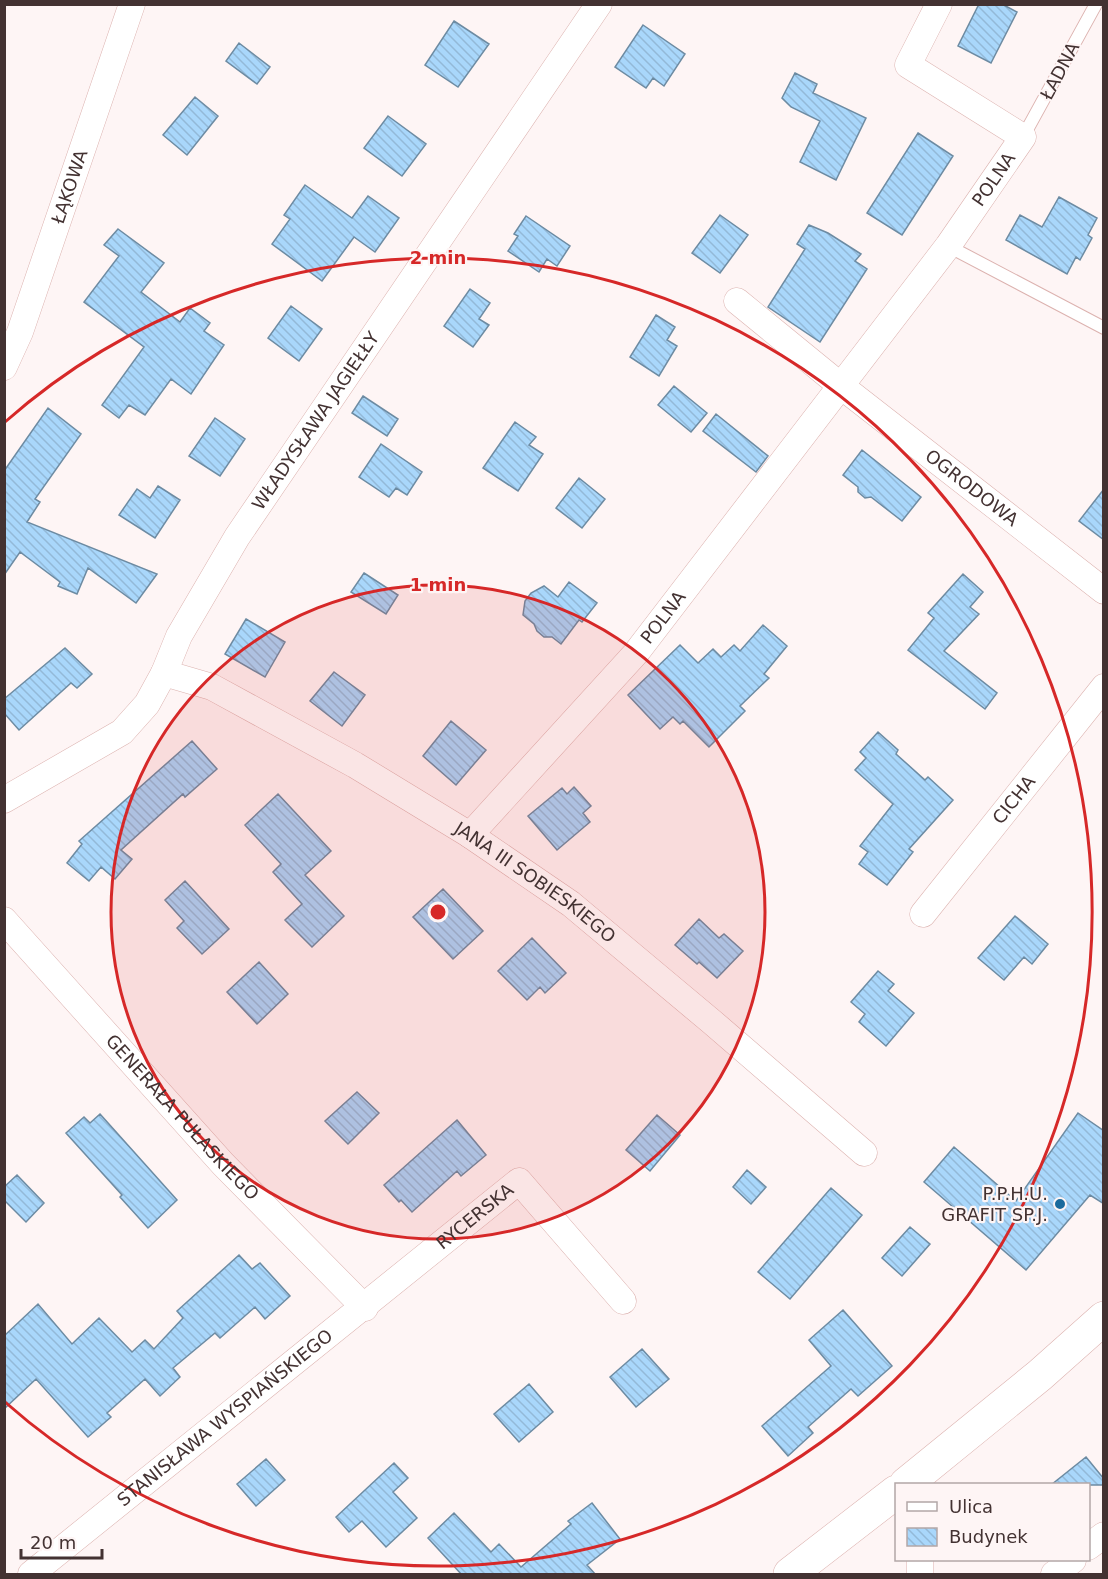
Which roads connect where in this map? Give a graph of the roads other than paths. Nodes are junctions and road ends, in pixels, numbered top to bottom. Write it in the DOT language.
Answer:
graph roads {
  1 [pos="132,4"];
  2 [pos="599,4"];
  3 [pos="939,4"];
  4 [pos="1096,4"];
  5 [pos="1023,137"];
  6 [pos="948,246"];
  7 [pos="737,301"];
  8 [pos="1104,328"];
  9 [pos="4,367"];
  10 [pos="841,386"];
  11 [pos="1104,591"];
  12 [pos="164,673"];
  13 [pos="1104,687"];
  14 [pos="4,800"];
  15 [pos="470,835"];
  16 [pos="923,914"];
  17 [pos="4,920"];
  18 [pos="864,1153"];
  19 [pos="623,1301"];
  20 [pos="365,1308"];
  21 [pos="1104,1318"];
  22 [pos="908,1483"];
  23 [pos="895,1494"];
  24 [pos="1104,1535"];
  25 [pos="1090,1546"];
  26 [pos="1071,1561"];
  27 [pos="31,1575"];
  28 [pos="790,1575"];
  29 [pos="1054,1575"];
  1 -- 9 [label="street, ŁĄKOWA"];
  2 -- 12 [label="street, WŁADYSŁAWA JAGIEŁŁY"];
  3 -- 5 [label="street, POLNA"];
  4 -- 5 [label="lane, ŁADNA"];
  5 -- 6 [label="street, POLNA"];
  6 -- 8 [label="lane"];
  6 -- 10 [label="street, POLNA"];
  7 -- 10 [label="street"];
  10 -- 11 [label="street, OGRODOWA"];
  10 -- 15 [label="street, POLNA"];
  12 -- 14 [label="street, WŁADYSŁAWA JAGIEŁŁY"];
  12 -- 15 [label="street, JANA III SOBIESKIEGO"];
  13 -- 16 [label="street, CICHA"];
  15 -- 18 [label="street, JANA III SOBIESKIEGO"];
  17 -- 20 [label="street, GENERAŁA PUŁASKIEGO"];
  19 -- 20 [label="street, RYCERSKA"];
  20 -- 27 [label="street, STANISŁAWA WYSPIAŃSKIEGO"];
  21 -- 22 [label="main road"];
  23 -- 28 [label="main road"];
  24 -- 25 [label="street"];
  26 -- 29 [label="street"];
}
